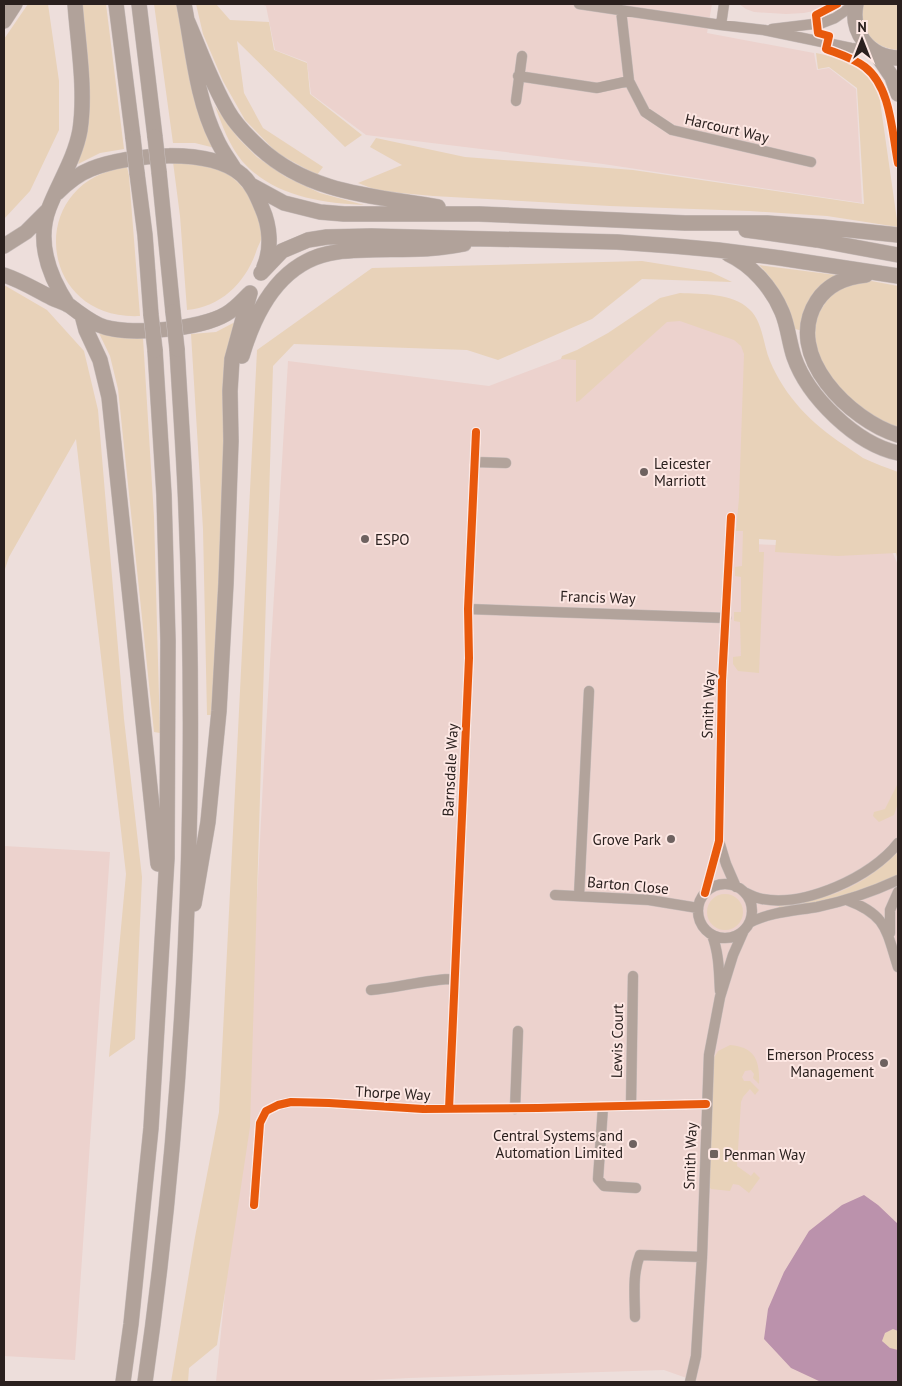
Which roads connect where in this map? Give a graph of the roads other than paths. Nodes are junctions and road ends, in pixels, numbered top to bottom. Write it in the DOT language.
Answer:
graph roads {
  1 [pos="15,4"];
  2 [pos="74,4"];
  3 [pos="116,4"];
  4 [pos="139,4"];
  5 [pos="184,4"];
  6 [pos="579,4"];
  7 [pos="724,4"];
  8 [pos="856,4"];
  9 [pos="621,10"];
  10 [pos="187,20"];
  11 [pos="4,22"];
  12 [pos="721,25"];
  13 [pos="764,30"];
  14 [pos="874,51"];
  15 [pos="522,56"];
  16 [pos="898,58"];
  17 [pos="518,76"];
  18 [pos="629,81"];
  19 [pos="898,94"];
  20 [pos="516,101"];
  21 [pos="811,162"];
  22 [pos="236,170"];
  23 [pos="251,185"];
  24 [pos="57,193"];
  25 [pos="48,210"];
  26 [pos="479,214"];
  27 [pos="685,223"];
  28 [pos="898,235"];
  29 [pos="488,239"];
  30 [pos="4,246"];
  31 [pos="718,250"];
  32 [pos="898,255"];
  33 [pos="260,273"];
  34 [pos="883,273"];
  35 [pos="4,275"];
  36 [pos="898,276"];
  37 [pos="250,293"];
  38 [pos="68,305"];
  39 [pos="82,315"];
  40 [pos="476,432"];
  41 [pos="898,435"];
  42 [pos="231,441"];
  43 [pos="898,453"];
  44 [pos="475,462"];
  45 [pos="506,463"];
  46 [pos="731,517"];
  47 [pos="468,608"];
  48 [pos="726,618"];
  49 [pos="589,691"];
  50 [pos="719,840"];
  51 [pos="898,843"];
  52 [pos="898,880"];
  53 [pos="740,890"];
  54 [pos="898,892"];
  55 [pos="705,893"];
  56 [pos="555,895"];
  57 [pos="579,896"];
  58 [pos="847,900"];
  59 [pos="698,908"];
  60 [pos="746,927"];
  61 [pos="712,935"];
  62 [pos="890,939"];
  63 [pos="898,967"];
  64 [pos="183,973"];
  65 [pos="633,976"];
  66 [pos="454,979"];
  67 [pos="160,985"];
  68 [pos="371,990"];
  69 [pos="720,997"];
  70 [pos="518,1031"];
  71 [pos="706,1104"];
  72 [pos="631,1106"];
  73 [pos="603,1107"];
  74 [pos="449,1108"];
  75 [pos="515,1108"];
  76 [pos="636,1188"];
  77 [pos="254,1205"];
  78 [pos="702,1257"];
  79 [pos="635,1317"];
  80 [pos="694,1369"];
  81 [pos="123,1382"];
  82 [pos="145,1382"];
  83 [pos="690,1382"];
  84 [pos="696,1382"];
  1 -- 11 [label="highway"];
  2 -- 24 [label="highway"];
  3 -- 67 [label="highway, bridge"];
  4 -- 64 [label="highway, bridge"];
  5 -- 10 [label="highway"];
  6 -- 9 [label="street"];
  7 -- 12 [label="street"];
  8 -- 13 [label="street"];
  8 -- 14 [label="highway"];
  9 -- 12 [label="street"];
  9 -- 18 [label="street, Harcourt Way"];
  10 -- 22 [label="highway"];
  10 -- 26 [label="highway"];
  12 -- 13 [label="street"];
  13 -- 14 [label="street"];
  14 -- 16 [label="highway"];
  14 -- 19 [label="highway"];
  15 -- 17 [label="street"];
  17 -- 18 [label="street"];
  17 -- 20 [label="street"];
  18 -- 21 [label="street, Harcourt Way"];
  22 -- 23 [label="highway"];
  22 -- 24 [label="highway"];
  23 -- 26 [label="highway"];
  23 -- 33 [label="highway"];
  24 -- 25 [label="highway"];
  25 -- 30 [label="highway"];
  25 -- 38 [label="highway"];
  26 -- 27 [label="highway"];
  27 -- 28 [label="highway"];
  27 -- 32 [label="highway"];
  29 -- 31 [label="highway"];
  29 -- 33 [label="highway"];
  29 -- 42 [label="highway"];
  31 -- 34 [label="highway"];
  31 -- 43 [label="highway"];
  33 -- 37 [label="highway"];
  34 -- 36 [label="highway"];
  34 -- 41 [label="highway"];
  35 -- 38 [label="highway"];
  37 -- 39 [label="highway"];
  37 -- 42 [label="highway"];
  38 -- 39 [label="highway"];
  39 -- 67 [label="highway"];
  40 -- 44 [label="street, Barnsdale Way"];
  42 -- 64 [label="highway"];
  44 -- 45 [label="street"];
  44 -- 47 [label="street, Barnsdale Way"];
  46 -- 48 [label="street, Smith Way"];
  47 -- 48 [label="street, Francis Way"];
  47 -- 66 [label="street, Barnsdale Way"];
  48 -- 50 [label="street, Smith Way"];
  49 -- 57 [label="street"];
  50 -- 53 [label="street, Smith Way"];
  50 -- 55 [label="street, Smith Way"];
  51 -- 53 [label="street"];
  52 -- 58 [label="street"];
  53 -- 55 [label="street"];
  53 -- 60 [label="street"];
  54 -- 62 [label="street"];
  55 -- 59 [label="street"];
  56 -- 57 [label="street, Barton Close"];
  57 -- 59 [label="street, Barton Close"];
  58 -- 60 [label="street"];
  58 -- 62 [label="street"];
  59 -- 61 [label="street"];
  60 -- 61 [label="street"];
  60 -- 69 [label="street, Smith Way"];
  61 -- 69 [label="street, Smith Way"];
  62 -- 63 [label="street"];
  64 -- 82 [label="highway"];
  65 -- 72 [label="street, Lewis Court"];
  66 -- 68 [label="street"];
  66 -- 74 [label="street, Barnsdale Way"];
  67 -- 81 [label="highway"];
  69 -- 71 [label="street, Smith Way"];
  70 -- 75 [label="street"];
  71 -- 72 [label="street, Thorpe Way"];
  71 -- 78 [label="street, Smith Way"];
  72 -- 73 [label="street, Thorpe Way"];
  73 -- 75 [label="street, Thorpe Way"];
  73 -- 76 [label="street"];
  74 -- 75 [label="street, Thorpe Way"];
  74 -- 77 [label="street, Thorpe Way"];
  78 -- 79 [label="street"];
  78 -- 80 [label="street, Smith Way"];
  80 -- 83 [label="street"];
  80 -- 84 [label="street"];
}
